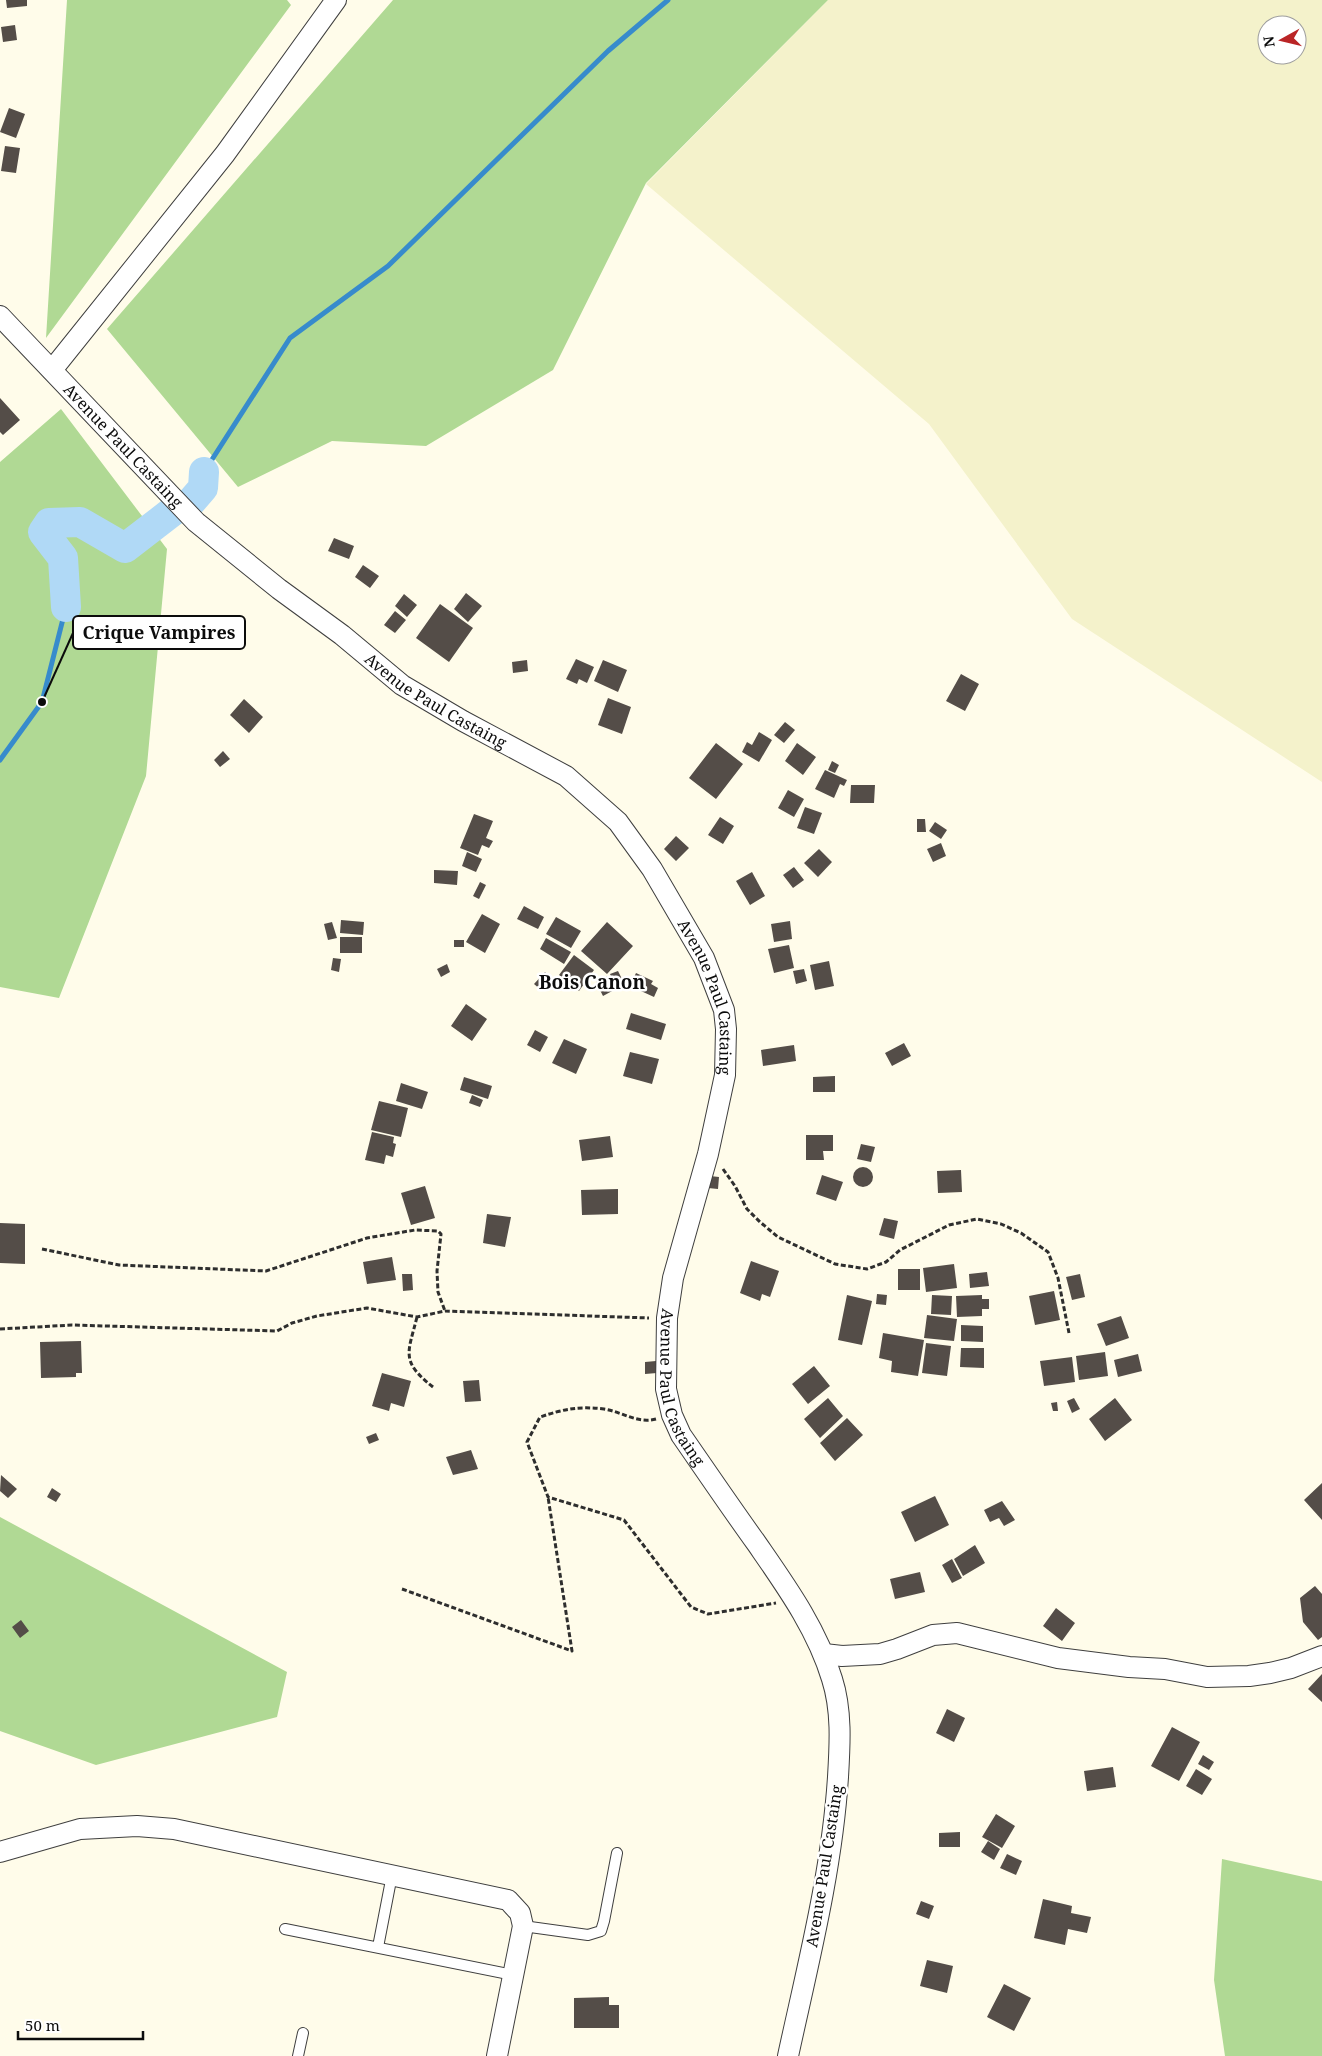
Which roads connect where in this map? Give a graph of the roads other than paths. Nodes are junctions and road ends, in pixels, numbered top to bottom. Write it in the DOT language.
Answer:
graph roads {
  1 [pos="329,3"];
  2 [pos="0,316"];
  3 [pos="52,370"];
  4 [pos="824,1654"];
  5 [pos="1322,1656"];
  6 [pos="0,1852"];
  7 [pos="617,1853"];
  8 [pos="392,1875"];
  9 [pos="523,1926"];
  10 [pos="285,1929"];
  11 [pos="378,1947"];
  12 [pos="513,1974"];
  13 [pos="303,2033"];
  14 [pos="298,2056"];
  15 [pos="497,2056"];
  16 [pos="788,2056"];
  1 -- 3 [label="street"];
  2 -- 3 [label="street, Avenue Paul Castaing"];
  3 -- 4 [label="street, Avenue Paul Castaing"];
  4 -- 5 [label="street"];
  4 -- 16 [label="street, Avenue Paul Castaing"];
  6 -- 8 [label="street"];
  7 -- 9 [label="lane"];
  8 -- 9 [label="street"];
  8 -- 11 [label="lane"];
  9 -- 12 [label="street"];
  10 -- 11 [label="lane"];
  11 -- 12 [label="lane"];
  12 -- 15 [label="street"];
  13 -- 14 [label="lane"];
}
